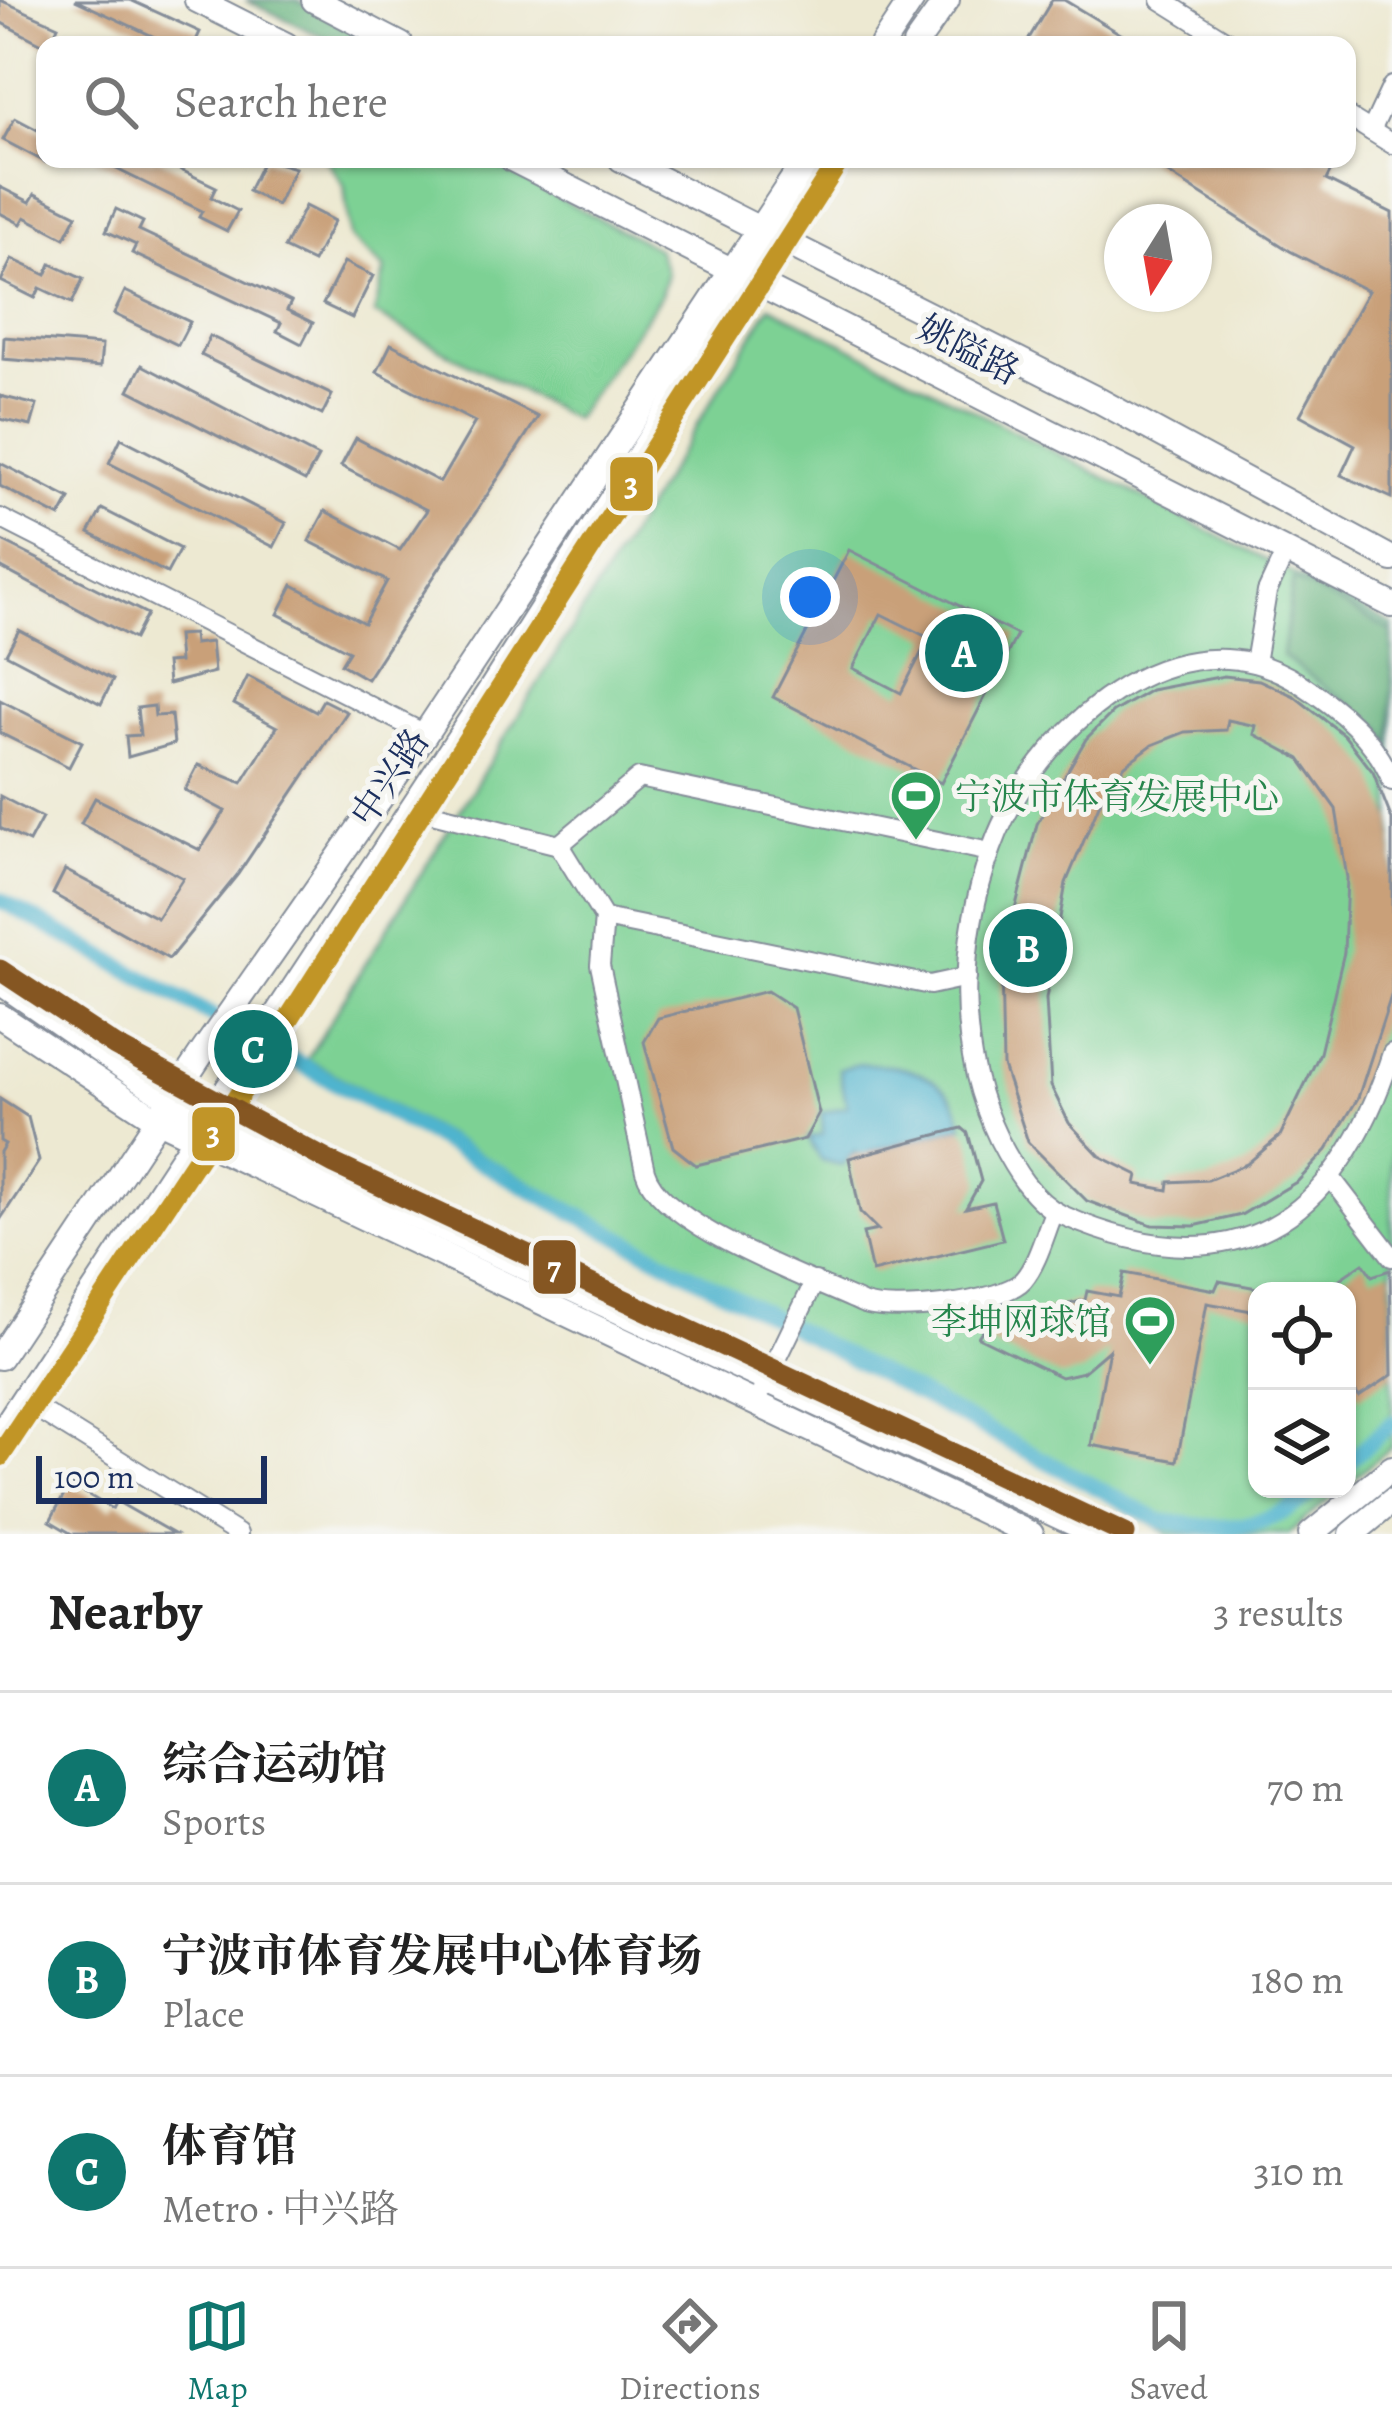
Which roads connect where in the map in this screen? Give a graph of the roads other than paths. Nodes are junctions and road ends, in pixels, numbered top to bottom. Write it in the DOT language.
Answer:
graph roads {
  1 [pos="197,0"];
  2 [pos="314,0"];
  3 [pos="912,0"];
  4 [pos="946,0"];
  5 [pos="1161,0"];
  6 [pos="268,36"];
  7 [pos="384,36"];
  8 [pos="888,36"];
  9 [pos="921,36"];
  10 [pos="1219,36"];
  11 [pos="1392,86"];
  12 [pos="1356,122"];
  13 [pos="1371,131"];
  14 [pos="1392,144"];
  15 [pos="530,168"];
  16 [pos="639,168"];
  17 [pos="802,168"];
  18 [pos="827,168"];
  19 [pos="769,235"];
  20 [pos="741,274"];
  21 [pos="0,518"];
  22 [pos="1286,551"];
  23 [pos="1392,559"];
  24 [pos="1392,605"];
  25 [pos="1255,664"];
  26 [pos="425,734"];
  27 [pos="1392,781"];
  28 [pos="412,808"];
  29 [pos="559,845"];
  30 [pos="990,852"];
  31 [pos="604,918"];
  32 [pos="967,977"];
  33 [pos="0,982"];
  34 [pos="0,1016"];
  35 [pos="1392,1053"];
  36 [pos="164,1110"];
  37 [pos="200,1126"];
  38 [pos="1332,1179"];
  39 [pos="1054,1211"];
  40 [pos="1392,1257"];
  41 [pos="814,1281"];
  42 [pos="1,1353"];
  43 [pos="760,1393"];
  44 [pos="22,1400"];
  45 [pos="0,1435"];
  46 [pos="1392,1468"];
  47 [pos="1392,1501"];
  48 [pos="238,1534"];
  49 [pos="1031,1534"];
  50 [pos="1097,1534"];
  51 [pos="1310,1534"];
  52 [pos="1352,1534"];
  1 -- 6 [label="main road"];
  2 -- 7 [label="main road"];
  3 -- 8 [label="main road"];
  4 -- 9 [label="main road"];
  5 -- 10 [label="street"];
  11 -- 13 [label="street"];
  12 -- 13 [label="street"];
  13 -- 14 [label="street"];
  15 -- 20 [label="main road, 姚隘路"];
  16 -- 19 [label="main road, 姚隘路"];
  17 -- 19 [label="main road, 中兴路"];
  18 -- 19 [label="main road, 中兴路"];
  19 -- 20 [label="main road, 中兴路"];
  19 -- 23 [label="main road, 姚隘路"];
  20 -- 22 [label="main road, 姚隘路"];
  20 -- 26 [label="main road, 中兴路"];
  20 -- 28 [label="main road, 中兴路"];
  21 -- 26 [label="street"];
  22 -- 24 [label="main road, 姚隘路"];
  22 -- 25 [label="street"];
  25 -- 27 [label="street"];
  25 -- 30 [label="street"];
  26 -- 36 [label="main road, 中兴路"];
  28 -- 29 [label="street"];
  28 -- 37 [label="main road, 中兴路"];
  29 -- 30 [label="street"];
  29 -- 31 [label="street"];
  30 -- 32 [label="street"];
  31 -- 32 [label="street"];
  31 -- 41 [label="street"];
  32 -- 39 [label="street"];
  33 -- 36 [label="main road"];
  34 -- 36 [label="main road"];
  35 -- 38 [label="street"];
  36 -- 37 [label="main road"];
  36 -- 42 [label="main road, 中兴路"];
  37 -- 44 [label="main road, 中兴路"];
  37 -- 49 [label="main road"];
  37 -- 50 [label="main road"];
  38 -- 39 [label="street"];
  38 -- 40 [label="street"];
  39 -- 41 [label="street"];
  41 -- 43 [label="street"];
  44 -- 45 [label="main road, 中兴路"];
  44 -- 48 [label="street"];
  46 -- 51 [label="main road"];
  47 -- 52 [label="main road"];
}
